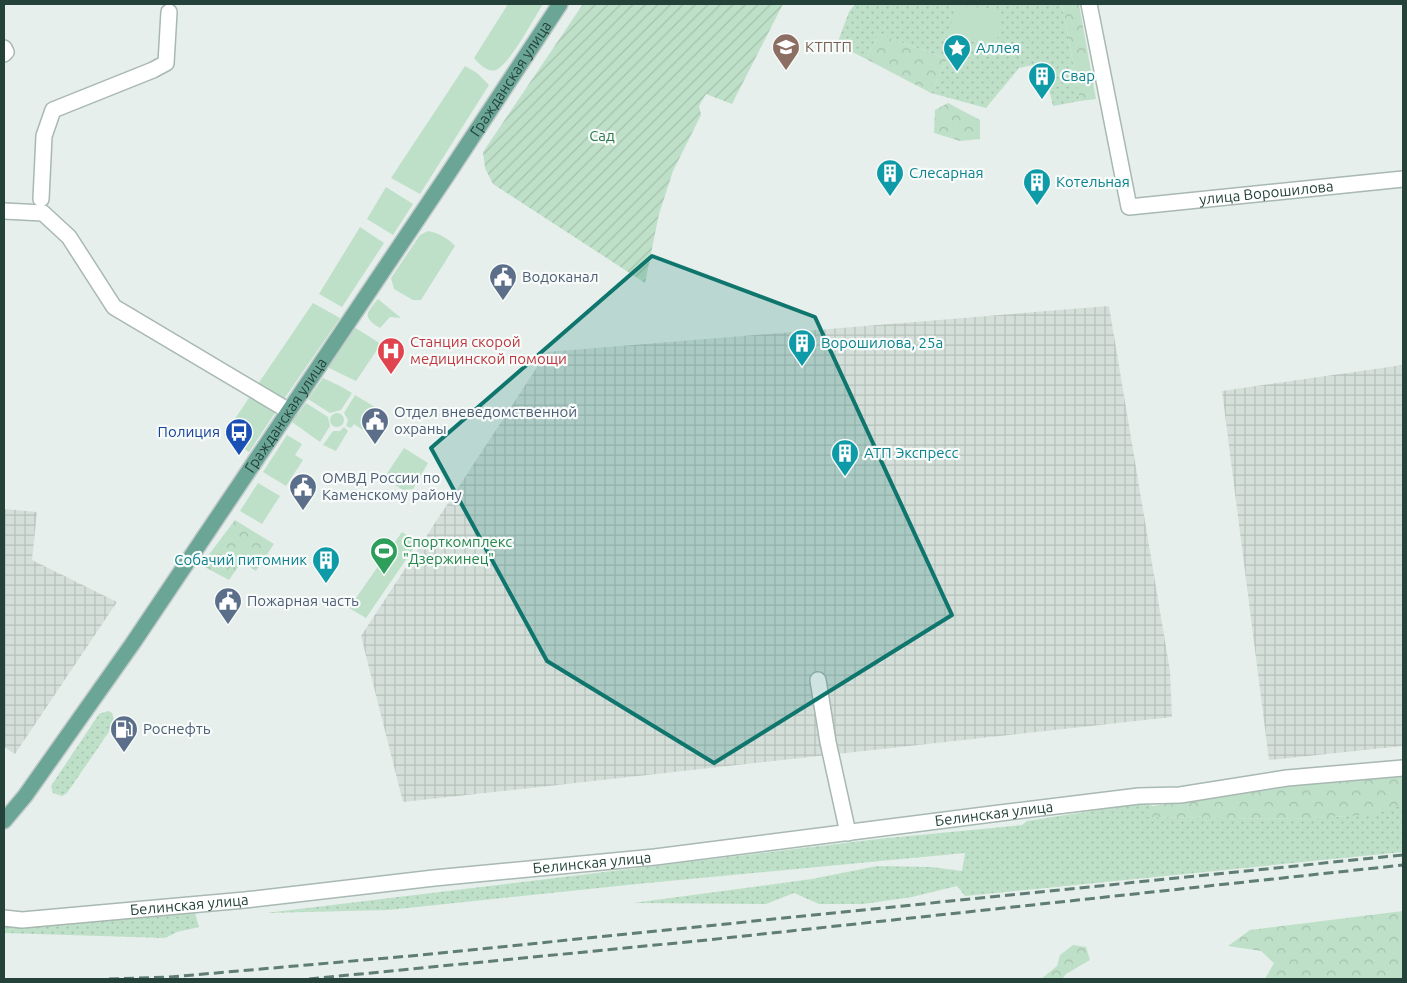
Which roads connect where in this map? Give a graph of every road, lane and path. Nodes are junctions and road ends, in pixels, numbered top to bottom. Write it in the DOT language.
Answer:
graph roads {
  1 [pos="560,4"];
  2 [pos="1089,4"];
  3 [pos="169,12"];
  4 [pos="4,48"];
  5 [pos="4,54"];
  6 [pos="1403,179"];
  7 [pos="41,199"];
  8 [pos="4,211"];
  9 [pos="289,411"];
  10 [pos="818,680"];
  11 [pos="1403,768"];
  12 [pos="4,822"];
  13 [pos="848,833"];
  14 [pos="4,918"];
  1 -- 9 [label="main road, Гражданская улица"];
  2 -- 6 [label="street, улица Ворошилова"];
  3 -- 7 [label="street"];
  4 -- 5 [label="street"];
  8 -- 9 [label="street"];
  9 -- 12 [label="main road, Гражданская улица"];
  10 -- 13 [label="street"];
  11 -- 13 [label="street, Белинская улица"];
  13 -- 14 [label="street, Белинская улица"];
}
